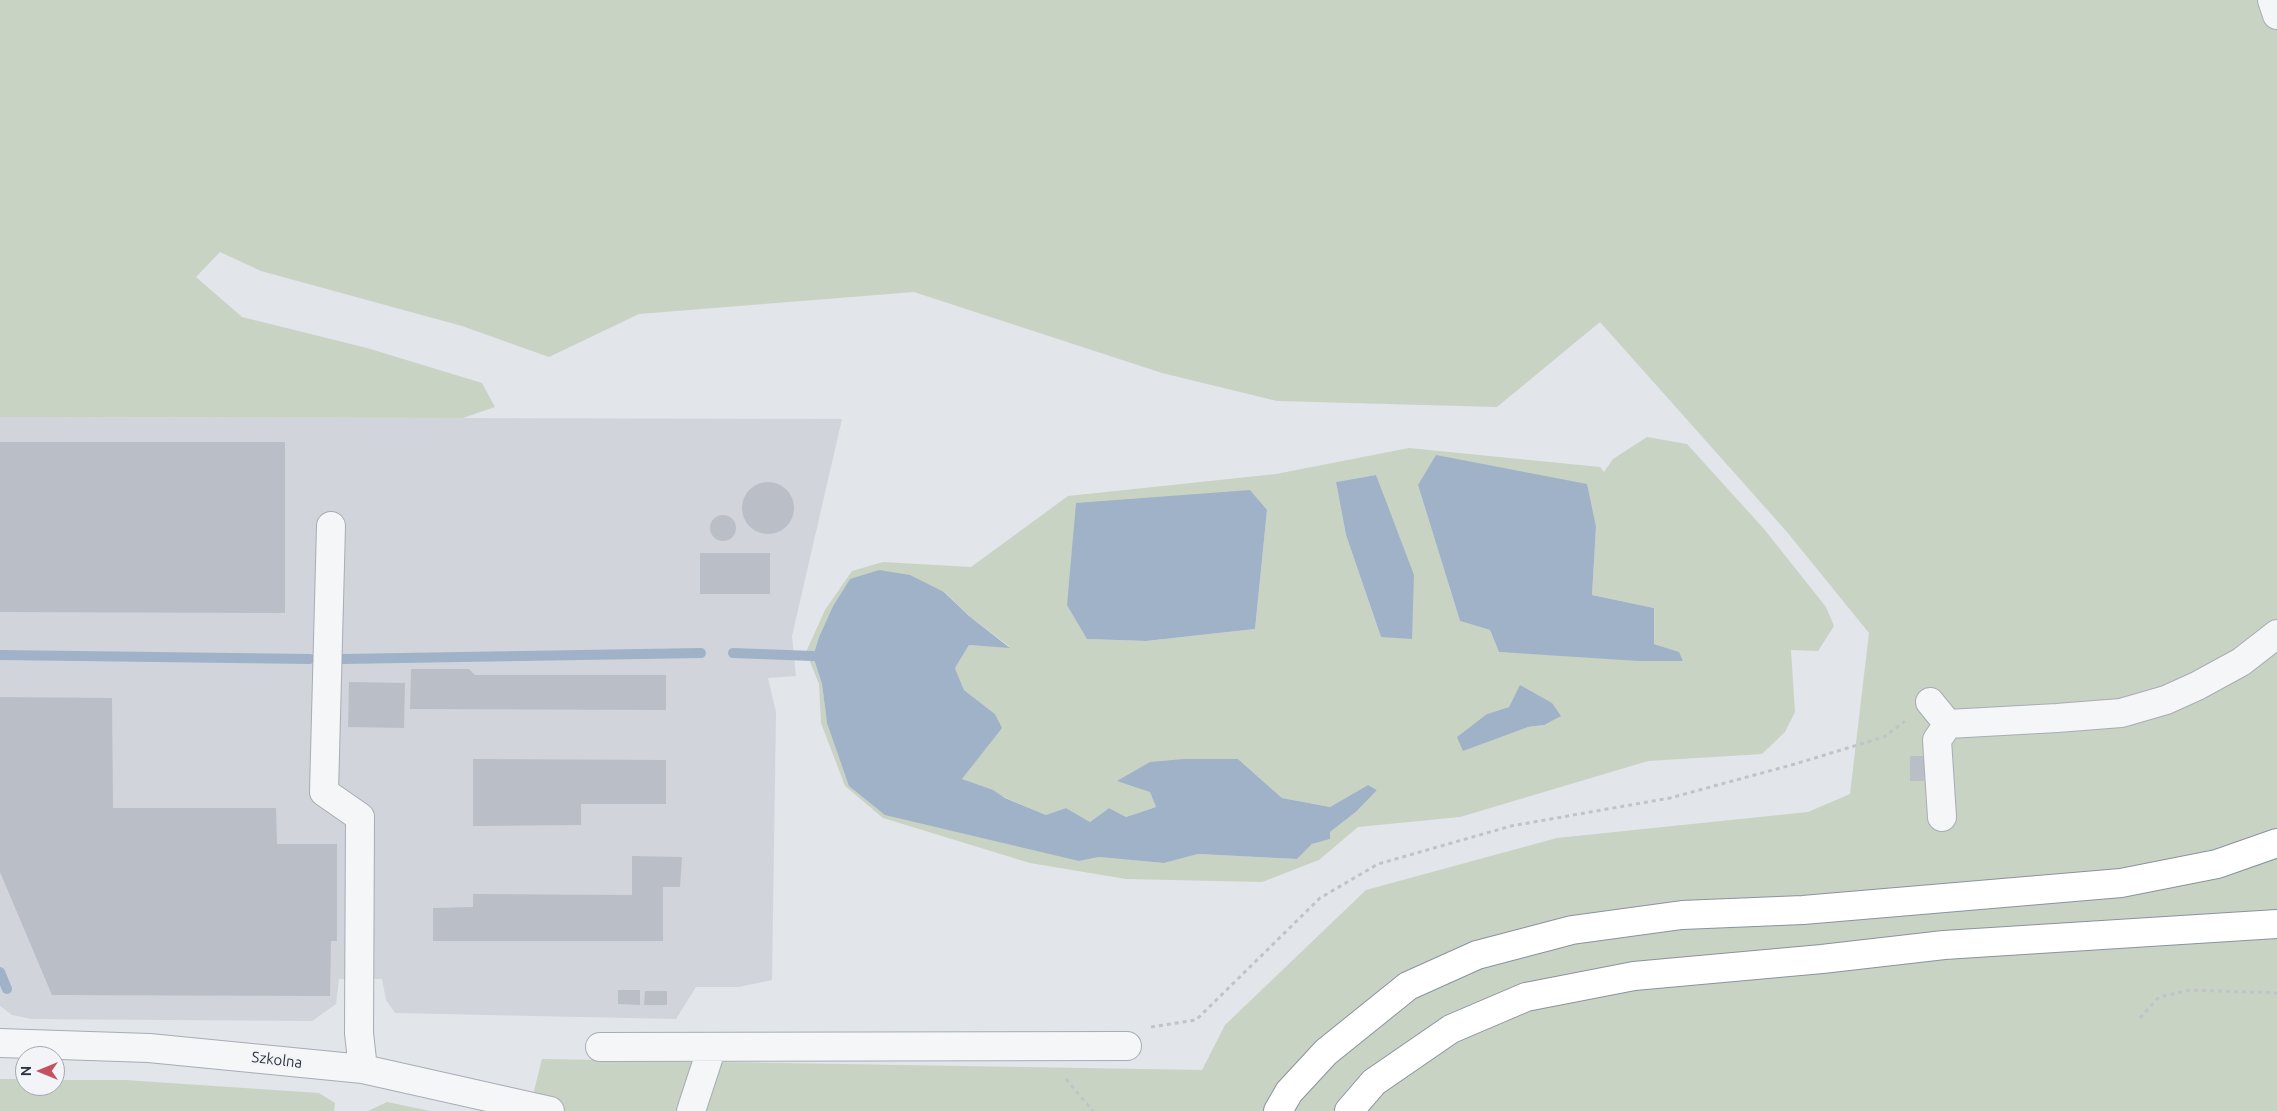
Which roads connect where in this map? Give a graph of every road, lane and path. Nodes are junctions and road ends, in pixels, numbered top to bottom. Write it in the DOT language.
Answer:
graph roads {
  1 [pos="2272,0"];
  2 [pos="2277,15"];
  3 [pos="331,526"];
  4 [pos="2277,634"];
  5 [pos="1930,702"];
  6 [pos="1948,724"];
  7 [pos="1942,817"];
  8 [pos="2277,843"];
  9 [pos="2277,924"];
  10 [pos="2277,993"];
  11 [pos="2140,1018"];
  12 [pos="0,1042"];
  13 [pos="1120,1046"];
  14 [pos="712,1047"];
  15 [pos="600,1048"];
  16 [pos="363,1069"];
  17 [pos="550,1111"];
  18 [pos="691,1111"];
  19 [pos="1278,1111"];
  20 [pos="1349,1111"];
  1 -- 2 [label="street"];
  3 -- 16 [label="street"];
  4 -- 6 [label="street"];
  5 -- 6 [label="street"];
  5 -- 13 [label="path"];
  6 -- 7 [label="street"];
  8 -- 19 [label="highway"];
  9 -- 20 [label="highway"];
  10 -- 11 [label="path"];
  12 -- 16 [label="street, Szkolna"];
  13 -- 14 [label="street"];
  14 -- 15 [label="street"];
  14 -- 18 [label="street"];
  16 -- 17 [label="street, Szkolna"];
}
